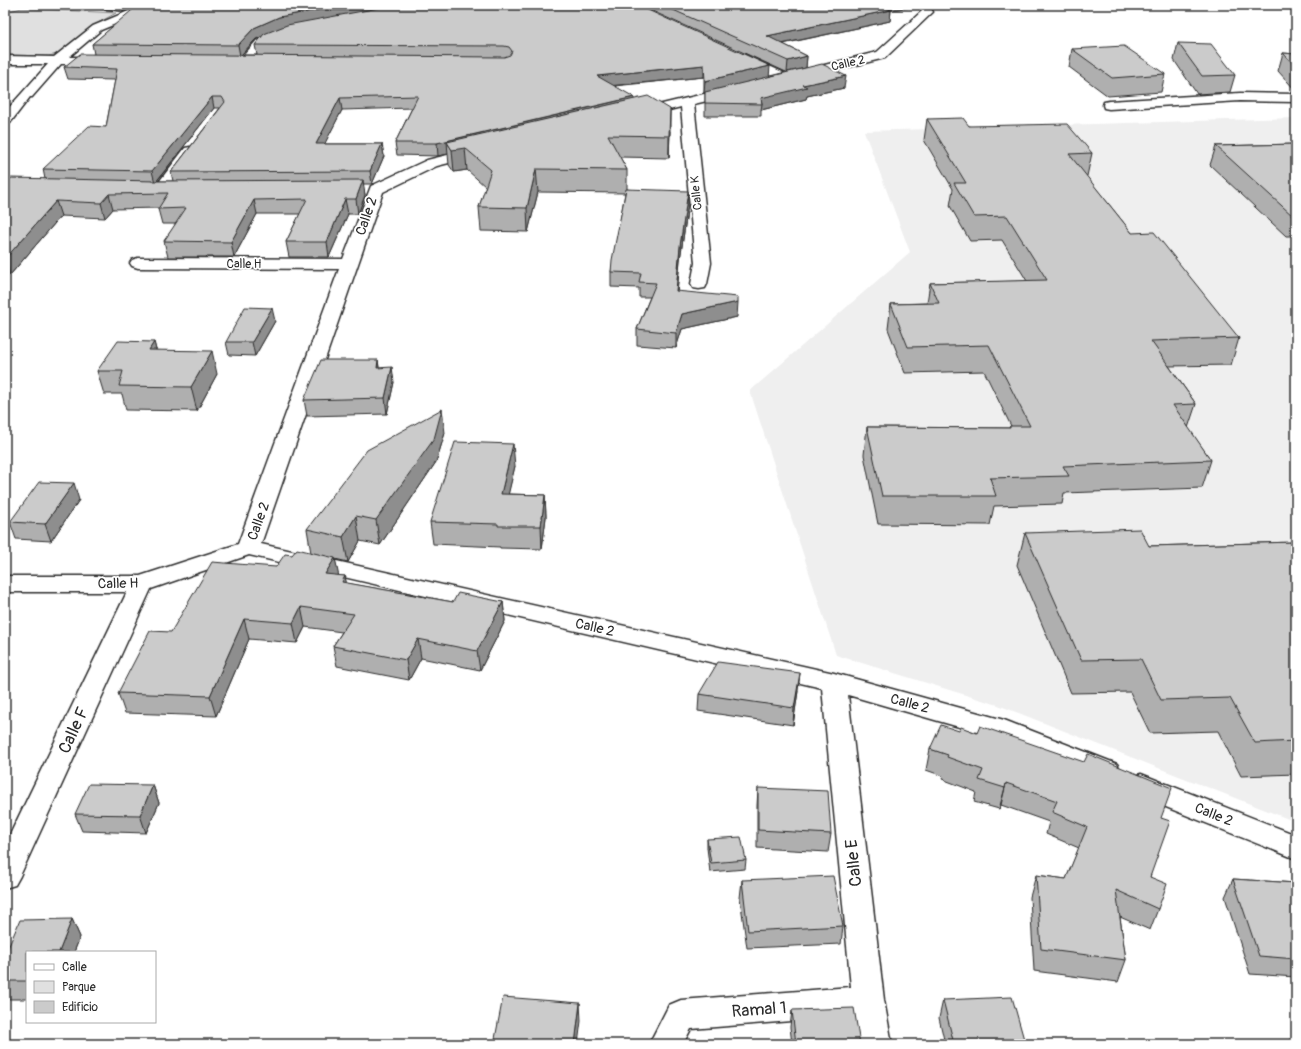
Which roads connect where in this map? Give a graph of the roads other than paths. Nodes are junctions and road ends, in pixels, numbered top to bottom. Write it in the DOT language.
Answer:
graph roads {
  1 [pos="152,5"];
  2 [pos="924,5"];
  3 [pos="292,30"];
  4 [pos="735,55"];
  5 [pos="5,60"];
  6 [pos="58,60"];
  7 [pos="112,61"];
  8 [pos="229,62"];
  9 [pos="244,62"];
  10 [pos="259,62"];
  11 [pos="785,78"];
  12 [pos="763,84"];
  13 [pos="748,88"];
  14 [pos="1296,98"];
  15 [pos="687,103"];
  16 [pos="1109,105"];
  17 [pos="626,117"];
  18 [pos="5,120"];
  19 [pos="196,142"];
  20 [pos="491,148"];
  21 [pos="360,189"];
  22 [pos="376,189"];
  23 [pos="145,190"];
  24 [pos="160,190"];
  25 [pos="176,190"];
  26 [pos="138,263"];
  27 [pos="349,264"];
  28 [pos="699,284"];
  29 [pos="248,548"];
  30 [pos="5,584"];
  31 [pos="142,584"];
  32 [pos="834,682"];
  33 [pos="1296,847"];
  34 [pos="5,876"];
  35 [pos="868,1000"];
  36 [pos="666,1044"];
  37 [pos="875,1044"];
  1 -- 6 [label="street"];
  2 -- 11 [label="street, Calle 2"];
  3 -- 9 [label="street"];
  4 -- 11 [label="street"];
  5 -- 6 [label="street"];
  6 -- 7 [label="street"];
  6 -- 18 [label="street"];
  8 -- 9 [label="street"];
  9 -- 10 [label="street"];
  11 -- 12 [label="street, Calle 2"];
  13 -- 15 [label="street"];
  14 -- 16 [label="street"];
  15 -- 17 [label="street"];
  15 -- 28 [label="street, Calle K"];
  19 -- 24 [label="street"];
  20 -- 22 [label="street, Calle 2"];
  21 -- 22 [label="street, Calle 2"];
  22 -- 27 [label="street, Calle 2"];
  23 -- 24 [label="street"];
  24 -- 25 [label="street"];
  26 -- 27 [label="street, Calle H"];
  27 -- 29 [label="street, Calle 2"];
  29 -- 31 [label="street, Calle H"];
  29 -- 32 [label="street, Calle 2"];
  30 -- 31 [label="street, Calle H"];
  31 -- 34 [label="street, Calle F"];
  32 -- 33 [label="street, Calle 2"];
  32 -- 35 [label="street, Calle E"];
  35 -- 36 [label="street, Ramal 1"];
  35 -- 37 [label="street, Calle E"];
}
